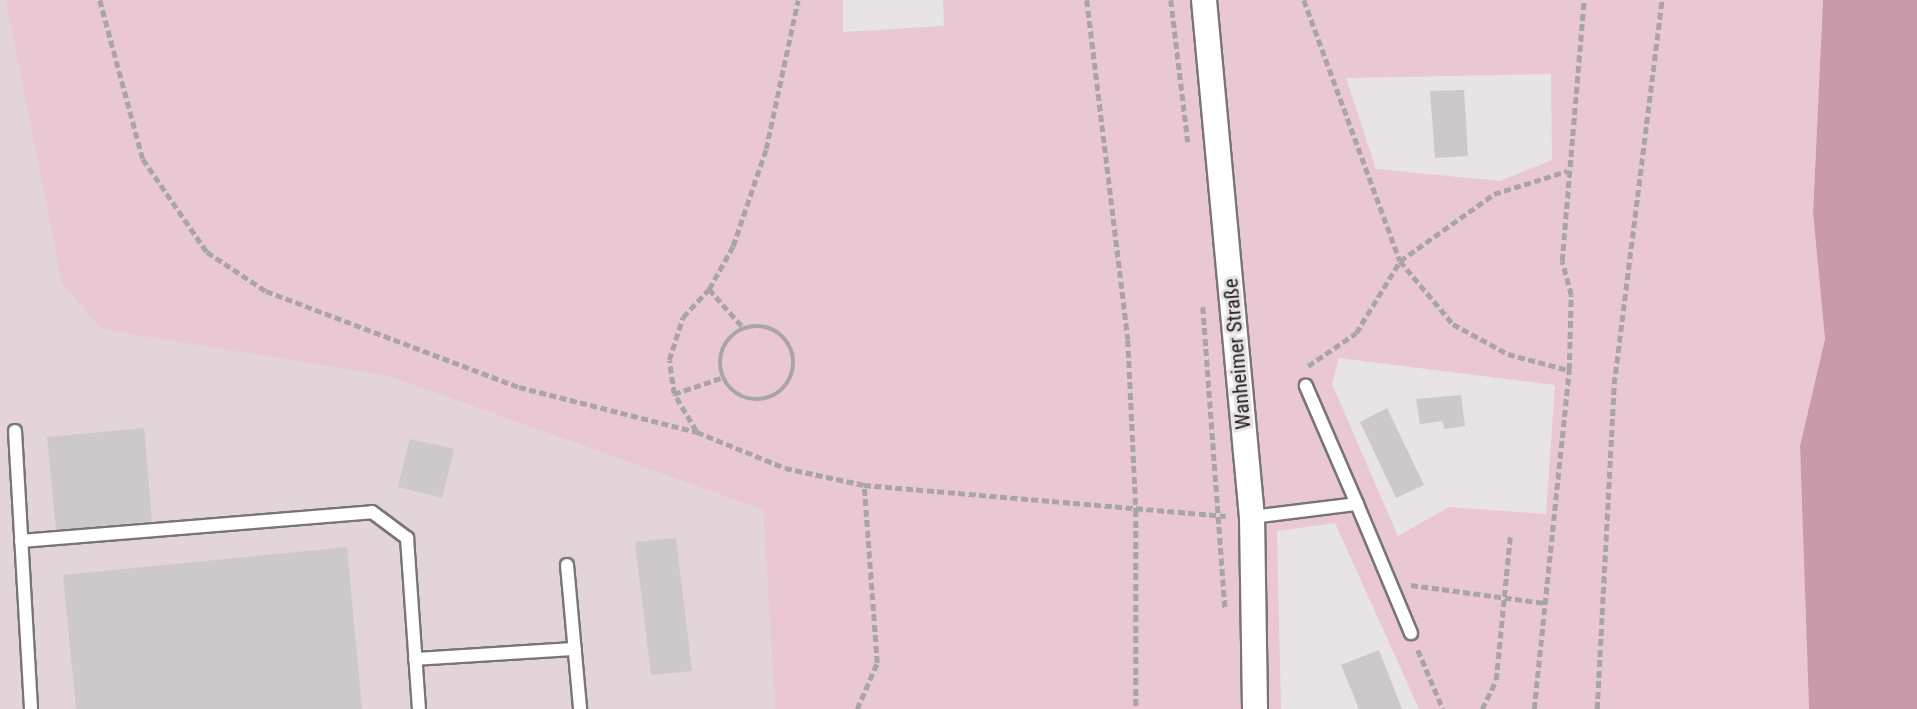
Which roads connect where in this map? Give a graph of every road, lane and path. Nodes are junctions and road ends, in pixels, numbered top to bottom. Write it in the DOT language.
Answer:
graph roads {
  1 [pos="100,0"];
  2 [pos="798,0"];
  3 [pos="1087,0"];
  4 [pos="1171,0"];
  5 [pos="1204,0"];
  6 [pos="1304,0"];
  7 [pos="1584,0"];
  8 [pos="1661,0"];
  9 [pos="1189,145"];
  10 [pos="1567,171"];
  11 [pos="1400,261"];
  12 [pos="709,289"];
  13 [pos="1202,295"];
  14 [pos="743,327"];
  15 [pos="1569,370"];
  16 [pos="722,378"];
  17 [pos="1306,386"];
  18 [pos="674,394"];
  19 [pos="15,431"];
  20 [pos="697,432"];
  21 [pos="864,485"];
  22 [pos="1357,504"];
  23 [pos="1136,510"];
  24 [pos="1221,516"];
  25 [pos="1252,517"];
  26 [pos="1510,536"];
  27 [pos="21,541"];
  28 [pos="567,565"];
  29 [pos="1391,585"];
  30 [pos="1504,601"];
  31 [pos="1545,603"];
  32 [pos="1225,612"];
  33 [pos="1411,633"];
  34 [pos="575,649"];
  35 [pos="415,659"];
  36 [pos="31,709"];
  37 [pos="419,709"];
  38 [pos="580,709"];
  39 [pos="857,709"];
  40 [pos="1136,709"];
  41 [pos="1255,709"];
  42 [pos="1443,709"];
  43 [pos="1482,709"];
  44 [pos="1534,709"];
  45 [pos="1597,709"];
  1 -- 20 [label="path"];
  2 -- 12 [label="path"];
  3 -- 23 [label="path"];
  4 -- 9 [label="path"];
  5 -- 25 [label="street, Wanheimer Straße"];
  6 -- 11 [label="path"];
  7 -- 10 [label="path"];
  8 -- 45 [label="path"];
  10 -- 11 [label="path"];
  10 -- 15 [label="path"];
  11 -- 15 [label="path"];
  11 -- 17 [label="path"];
  12 -- 14 [label="path"];
  12 -- 18 [label="path"];
  13 -- 24 [label="path"];
  14 -- 16 [label="path"];
  14 -- 16 [label="path"];
  15 -- 31 [label="path"];
  16 -- 18 [label="path"];
  17 -- 22 [label="lane"];
  18 -- 20 [label="path"];
  19 -- 27 [label="lane"];
  20 -- 21 [label="path"];
  21 -- 23 [label="path"];
  21 -- 39 [label="path"];
  22 -- 25 [label="lane"];
  22 -- 29 [label="lane"];
  23 -- 24 [label="path"];
  23 -- 40 [label="path"];
  24 -- 25 [label="path"];
  24 -- 32 [label="path"];
  25 -- 41 [label="street, Wanheimer Straße"];
  26 -- 30 [label="path"];
  27 -- 35 [label="lane"];
  27 -- 36 [label="lane"];
  28 -- 34 [label="lane"];
  29 -- 30 [label="path"];
  29 -- 33 [label="lane"];
  30 -- 31 [label="path"];
  30 -- 43 [label="path"];
  31 -- 44 [label="path"];
  33 -- 42 [label="path"];
  34 -- 35 [label="lane"];
  34 -- 38 [label="lane"];
  35 -- 37 [label="lane"];
}
